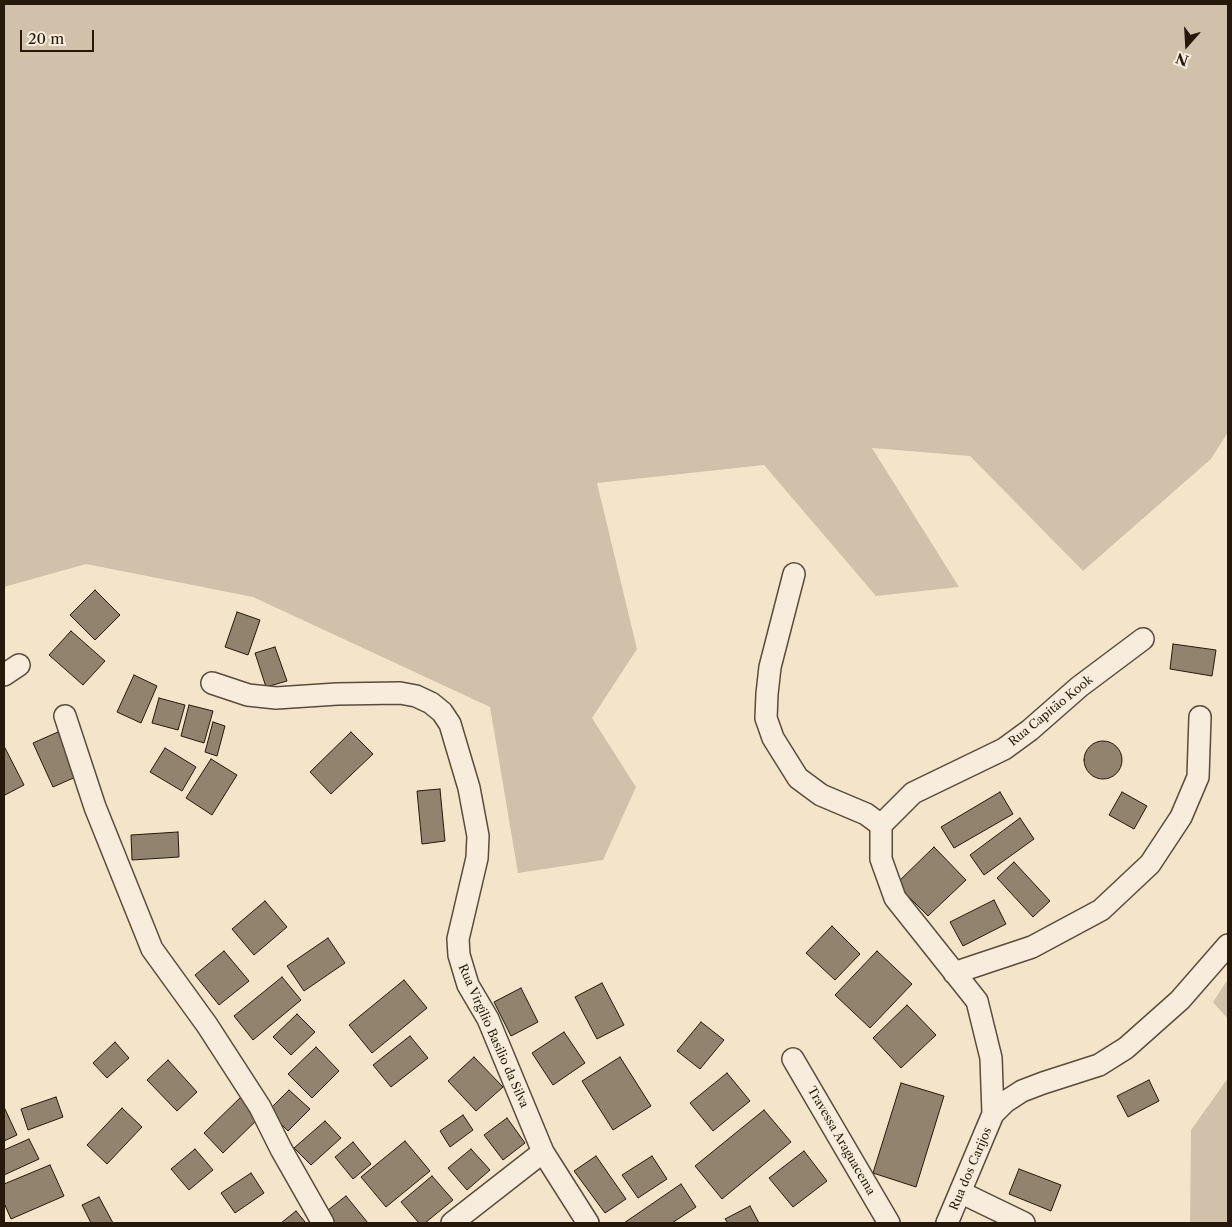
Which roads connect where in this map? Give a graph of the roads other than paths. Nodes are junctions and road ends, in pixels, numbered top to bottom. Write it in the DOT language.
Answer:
graph roads {
  1 [pos="794,574"];
  2 [pos="1144,638"];
  3 [pos="212,683"];
  4 [pos="65,716"];
  5 [pos="1200,717"];
  6 [pos="881,825"];
  7 [pos="1228,945"];
  8 [pos="954,973"];
  9 [pos="793,1059"];
  10 [pos="993,1114"];
  11 [pos="543,1152"];
  12 [pos="962,1193"];
  13 [pos="323,1223"];
  14 [pos="452,1223"];
  15 [pos="588,1223"];
  16 [pos="888,1223"];
  17 [pos="947,1223"];
  18 [pos="1024,1223"];
  1 -- 6 [label="street"];
  2 -- 6 [label="street, Rua Capitão Kook"];
  3 -- 11 [label="street, Rua Virgilio Basilio da Silva"];
  4 -- 13 [label="street"];
  5 -- 8 [label="street"];
  6 -- 8 [label="street"];
  7 -- 10 [label="street"];
  8 -- 10 [label="street"];
  9 -- 16 [label="street, Travessa Araguacema"];
  10 -- 12 [label="street, Rua dos Carijos"];
  11 -- 14 [label="street"];
  11 -- 15 [label="street, Rua Virgilio Basilio da Silva"];
  12 -- 17 [label="street, Rua dos Carijos"];
  12 -- 18 [label="street"];
}
